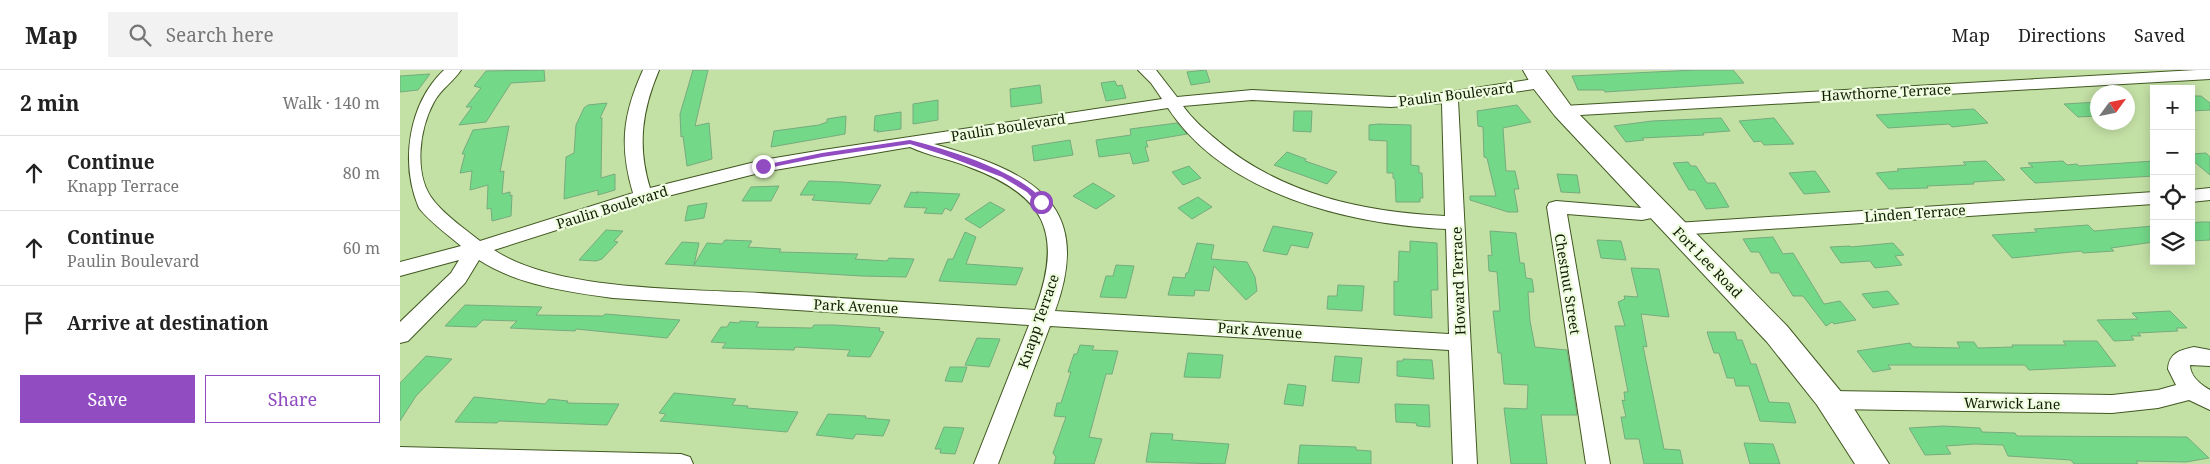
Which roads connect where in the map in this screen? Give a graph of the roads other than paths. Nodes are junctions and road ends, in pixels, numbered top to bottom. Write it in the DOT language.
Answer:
graph roads {
  1 [pos="454,70"];
  2 [pos="651,70"];
  3 [pos="1146,70"];
  4 [pos="2206,70"];
  5 [pos="2210,74"];
  6 [pos="1537,77"];
  7 [pos="1450,97"];
  8 [pos="1173,102"];
  9 [pos="1563,111"];
  10 [pos="910,142"];
  11 [pos="406,167"];
  12 [pos="2210,194"];
  13 [pos="643,196"];
  14 [pos="2195,196"];
  15 [pos="2150,198"];
  16 [pos="1668,220"];
  17 [pos="1455,223"];
  18 [pos="476,249"];
  19 [pos="400,269"];
  20 [pos="1043,316"];
  21 [pos="400,335"];
  22 [pos="1460,343"];
  23 [pos="2210,358"];
  24 [pos="2201,396"];
  25 [pos="1831,400"];
  26 [pos="400,457"];
  27 [pos="571,462"];
  28 [pos="681,464"];
  29 [pos="986,464"];
  30 [pos="1465,464"];
  31 [pos="1598,464"];
  32 [pos="1872,464"];
  1 -- 11 [label="street, Park Avenue"];
  2 -- 13 [label="street"];
  3 -- 8 [label="street"];
  4 -- 5 [label="street"];
  5 -- 9 [label="street, Hawthorne Terrace"];
  6 -- 7 [label="street, Paulin Boulevard"];
  6 -- 9 [label="main road, Fort Lee Road"];
  7 -- 8 [label="street, Paulin Boulevard"];
  7 -- 17 [label="street, Howard Terrace"];
  8 -- 10 [label="street, Paulin Boulevard"];
  8 -- 17 [label="street"];
  9 -- 16 [label="main road, Fort Lee Road"];
  10 -- 13 [label="street, Paulin Boulevard"];
  10 -- 20 [label="street, Knapp Terrace"];
  11 -- 18 [label="street, Park Avenue"];
  12 -- 14 [label="street"];
  13 -- 18 [label="street, Paulin Boulevard"];
  15 -- 16 [label="street, Linden Terrace"];
  16 -- 25 [label="main road, Fort Lee Road"];
  16 -- 31 [label="street, Chestnut Street"];
  17 -- 22 [label="street, Howard Terrace"];
  18 -- 19 [label="street, Paulin Boulevard"];
  18 -- 20 [label="street, Park Avenue"];
  18 -- 21 [label="street"];
  20 -- 22 [label="street, Park Avenue"];
  20 -- 29 [label="street, Knapp Terrace"];
  22 -- 30 [label="street, Howard Terrace"];
  23 -- 24 [label="street, Warwick Lane"];
  24 -- 25 [label="street, Warwick Lane"];
  25 -- 32 [label="main road, Fort Lee Road"];
  26 -- 27 [label="street"];
  27 -- 28 [label="street"];
}
